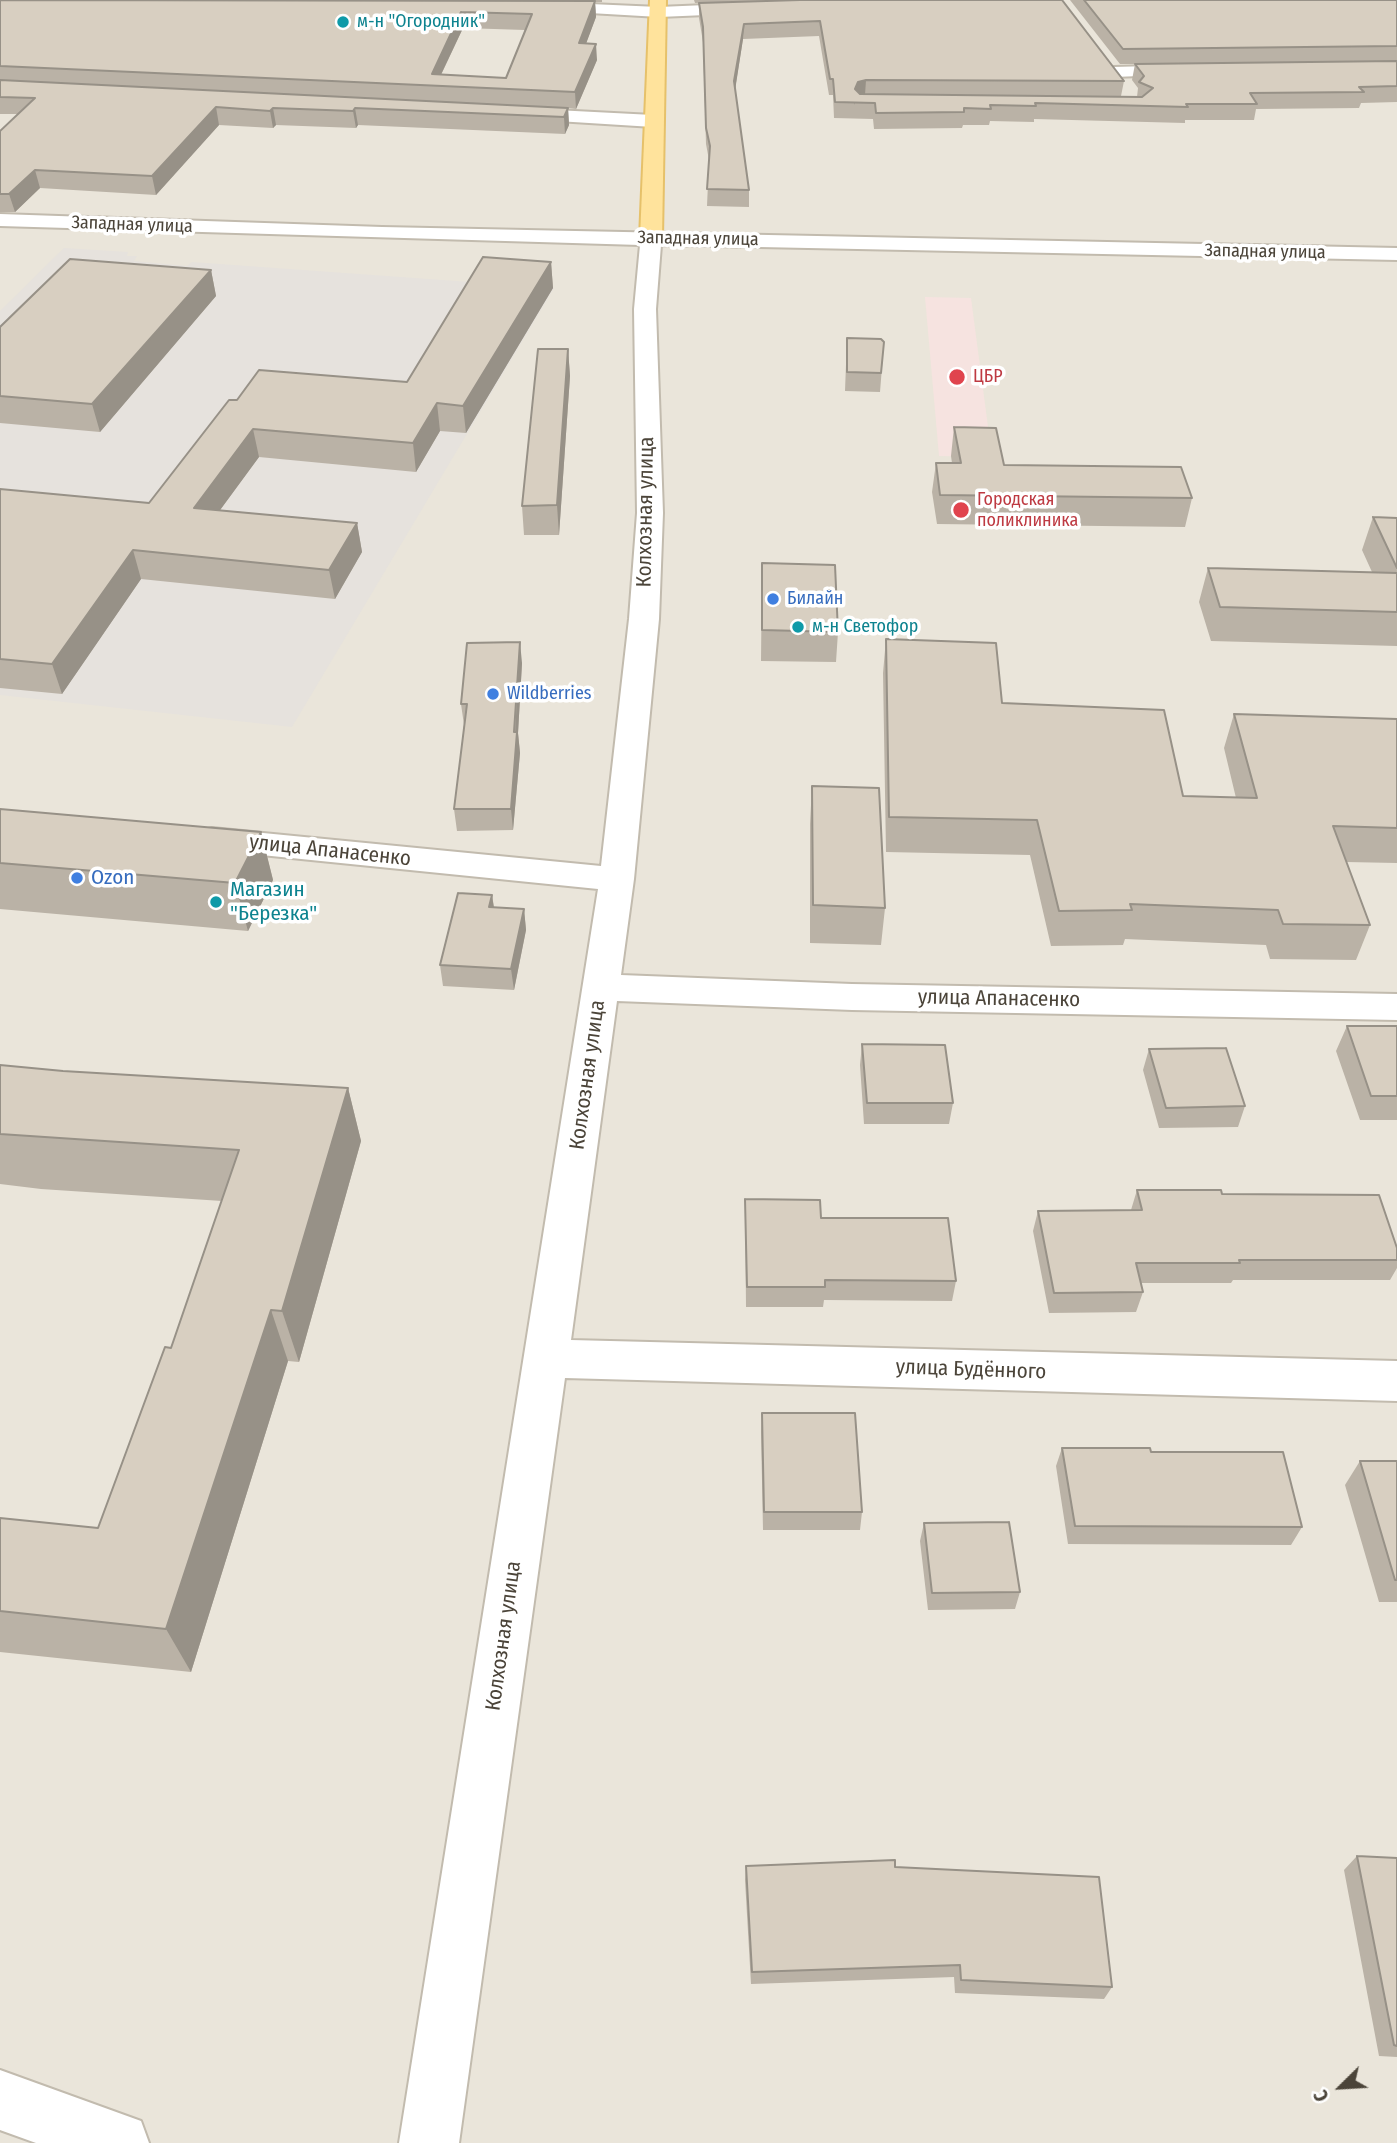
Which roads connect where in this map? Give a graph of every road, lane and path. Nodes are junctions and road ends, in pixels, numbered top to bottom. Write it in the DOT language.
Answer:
graph roads {
  1 [pos="534,6"];
  2 [pos="658,6"];
  3 [pos="769,8"];
  4 [pos="1200,70"];
  5 [pos="1130,94"];
  6 [pos="495,113"];
  7 [pos="653,121"];
  8 [pos="0,220"];
  9 [pos="651,238"];
  10 [pos="1397,254"];
  11 [pos="178,836"];
  12 [pos="617,878"];
  13 [pos="601,987"];
  14 [pos="1397,1007"];
  15 [pos="546,1358"];
  16 [pos="1397,1381"];
  17 [pos="0,2100"];
  18 [pos="119,2143"];
  19 [pos="429,2143"];
  1 -- 2 [label="street"];
  2 -- 3 [label="street"];
  2 -- 7 [label="main road, Колхозная улица"];
  4 -- 5 [label="street"];
  6 -- 7 [label="street"];
  7 -- 9 [label="main road, Колхозная улица"];
  8 -- 9 [label="street, Западная улица"];
  9 -- 10 [label="street, Западная улица"];
  9 -- 12 [label="street, Колхозная улица"];
  11 -- 12 [label="street, улица Апанасенко"];
  12 -- 13 [label="street, Колхозная улица"];
  13 -- 14 [label="street, улица Апанасенко"];
  13 -- 15 [label="street, Колхозная улица"];
  15 -- 16 [label="street, улица Будённого"];
  15 -- 19 [label="street, Колхозная улица"];
  17 -- 18 [label="street"];
}
